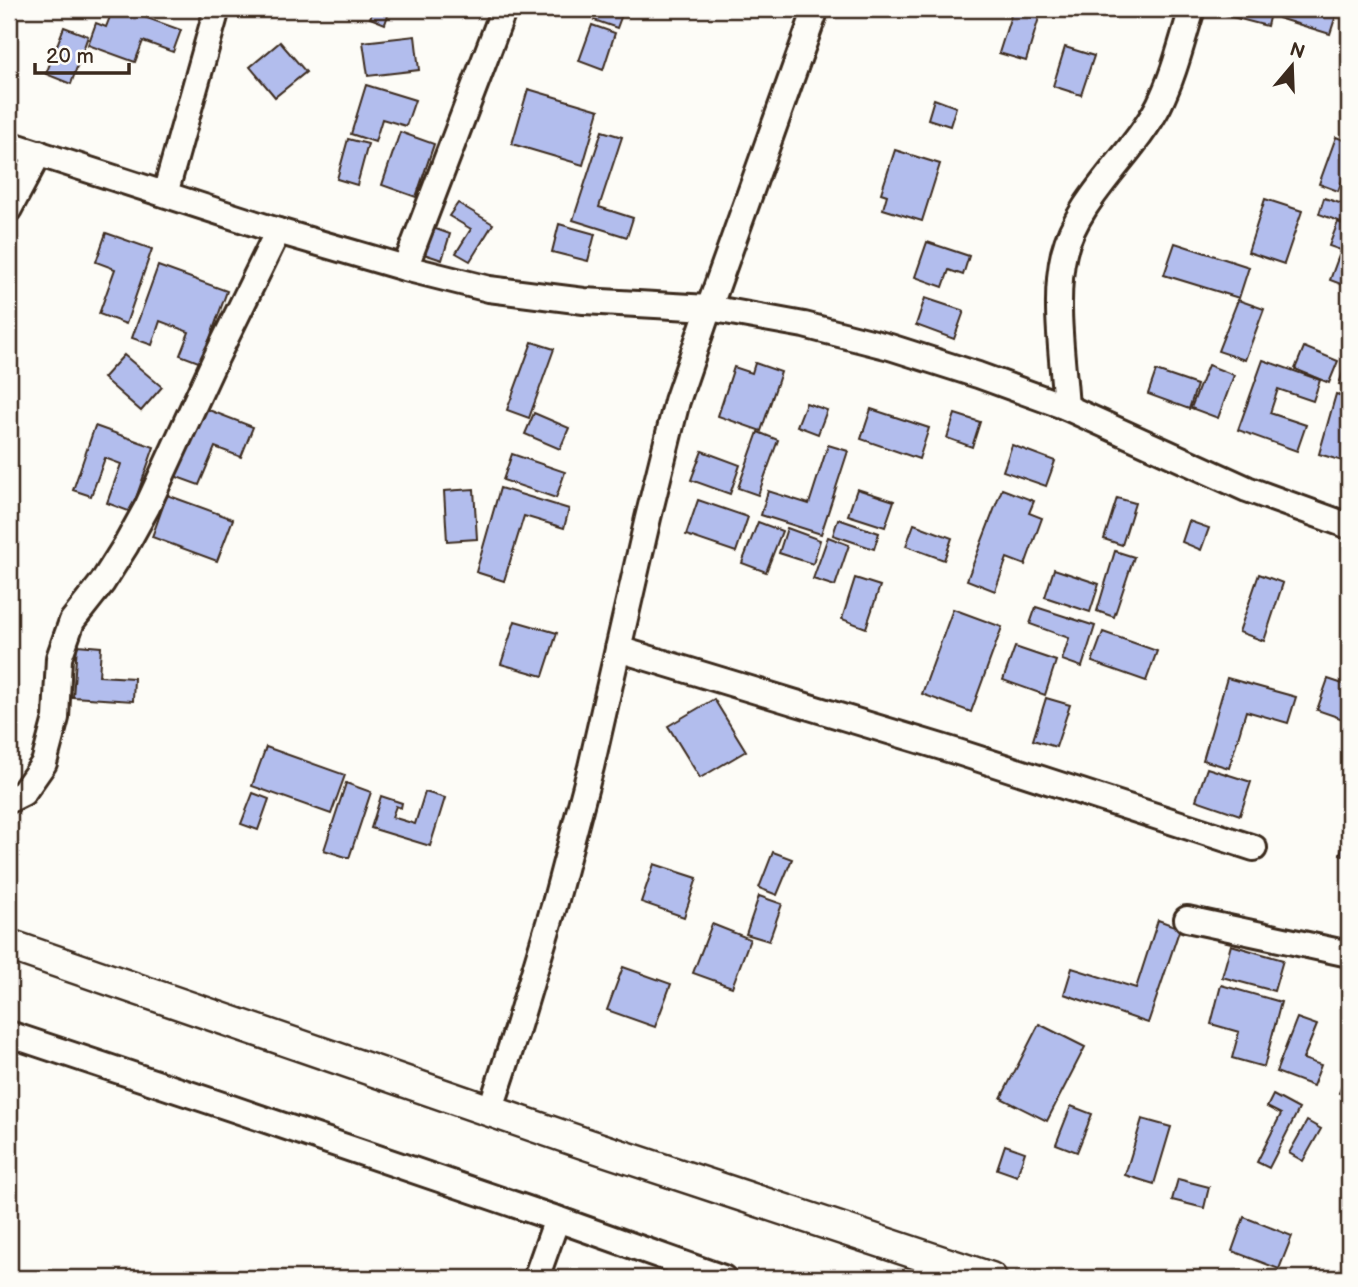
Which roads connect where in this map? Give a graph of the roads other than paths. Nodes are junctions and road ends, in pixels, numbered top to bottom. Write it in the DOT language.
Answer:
graph roads {
  1 [pos="217,9"];
  2 [pos="504,9"];
  3 [pos="816,9"];
  4 [pos="1192,9"];
  5 [pos="9,144"];
  6 [pos="39,153"];
  7 [pos="165,194"];
  8 [pos="9,209"];
  9 [pos="278,231"];
  10 [pos="405,268"];
  11 [pos="709,308"];
  12 [pos="1066,407"];
  13 [pos="1349,526"];
  14 [pos="618,649"];
  15 [pos="9,800"];
  16 [pos="1254,848"];
  17 [pos="1187,919"];
  18 [pos="9,945"];
  19 [pos="1349,954"];
  20 [pos="9,1034"];
  21 [pos="490,1111"];
  22 [pos="558,1219"];
  23 [pos="536,1278"];
  24 [pos="723,1278"];
  25 [pos="991,1278"];
  1 -- 7 [label="street"];
  2 -- 10 [label="street"];
  3 -- 11 [label="street"];
  4 -- 12 [label="street"];
  5 -- 6 [label="street"];
  6 -- 7 [label="street"];
  6 -- 8 [label="street"];
  7 -- 9 [label="street"];
  9 -- 10 [label="street"];
  9 -- 15 [label="street"];
  10 -- 11 [label="street"];
  11 -- 12 [label="street"];
  11 -- 14 [label="street"];
  12 -- 13 [label="street"];
  14 -- 16 [label="street"];
  14 -- 21 [label="street"];
  17 -- 19 [label="street"];
  18 -- 21 [label="street"];
  20 -- 22 [label="street"];
  21 -- 25 [label="street"];
  22 -- 23 [label="street"];
  22 -- 24 [label="street"];
}
